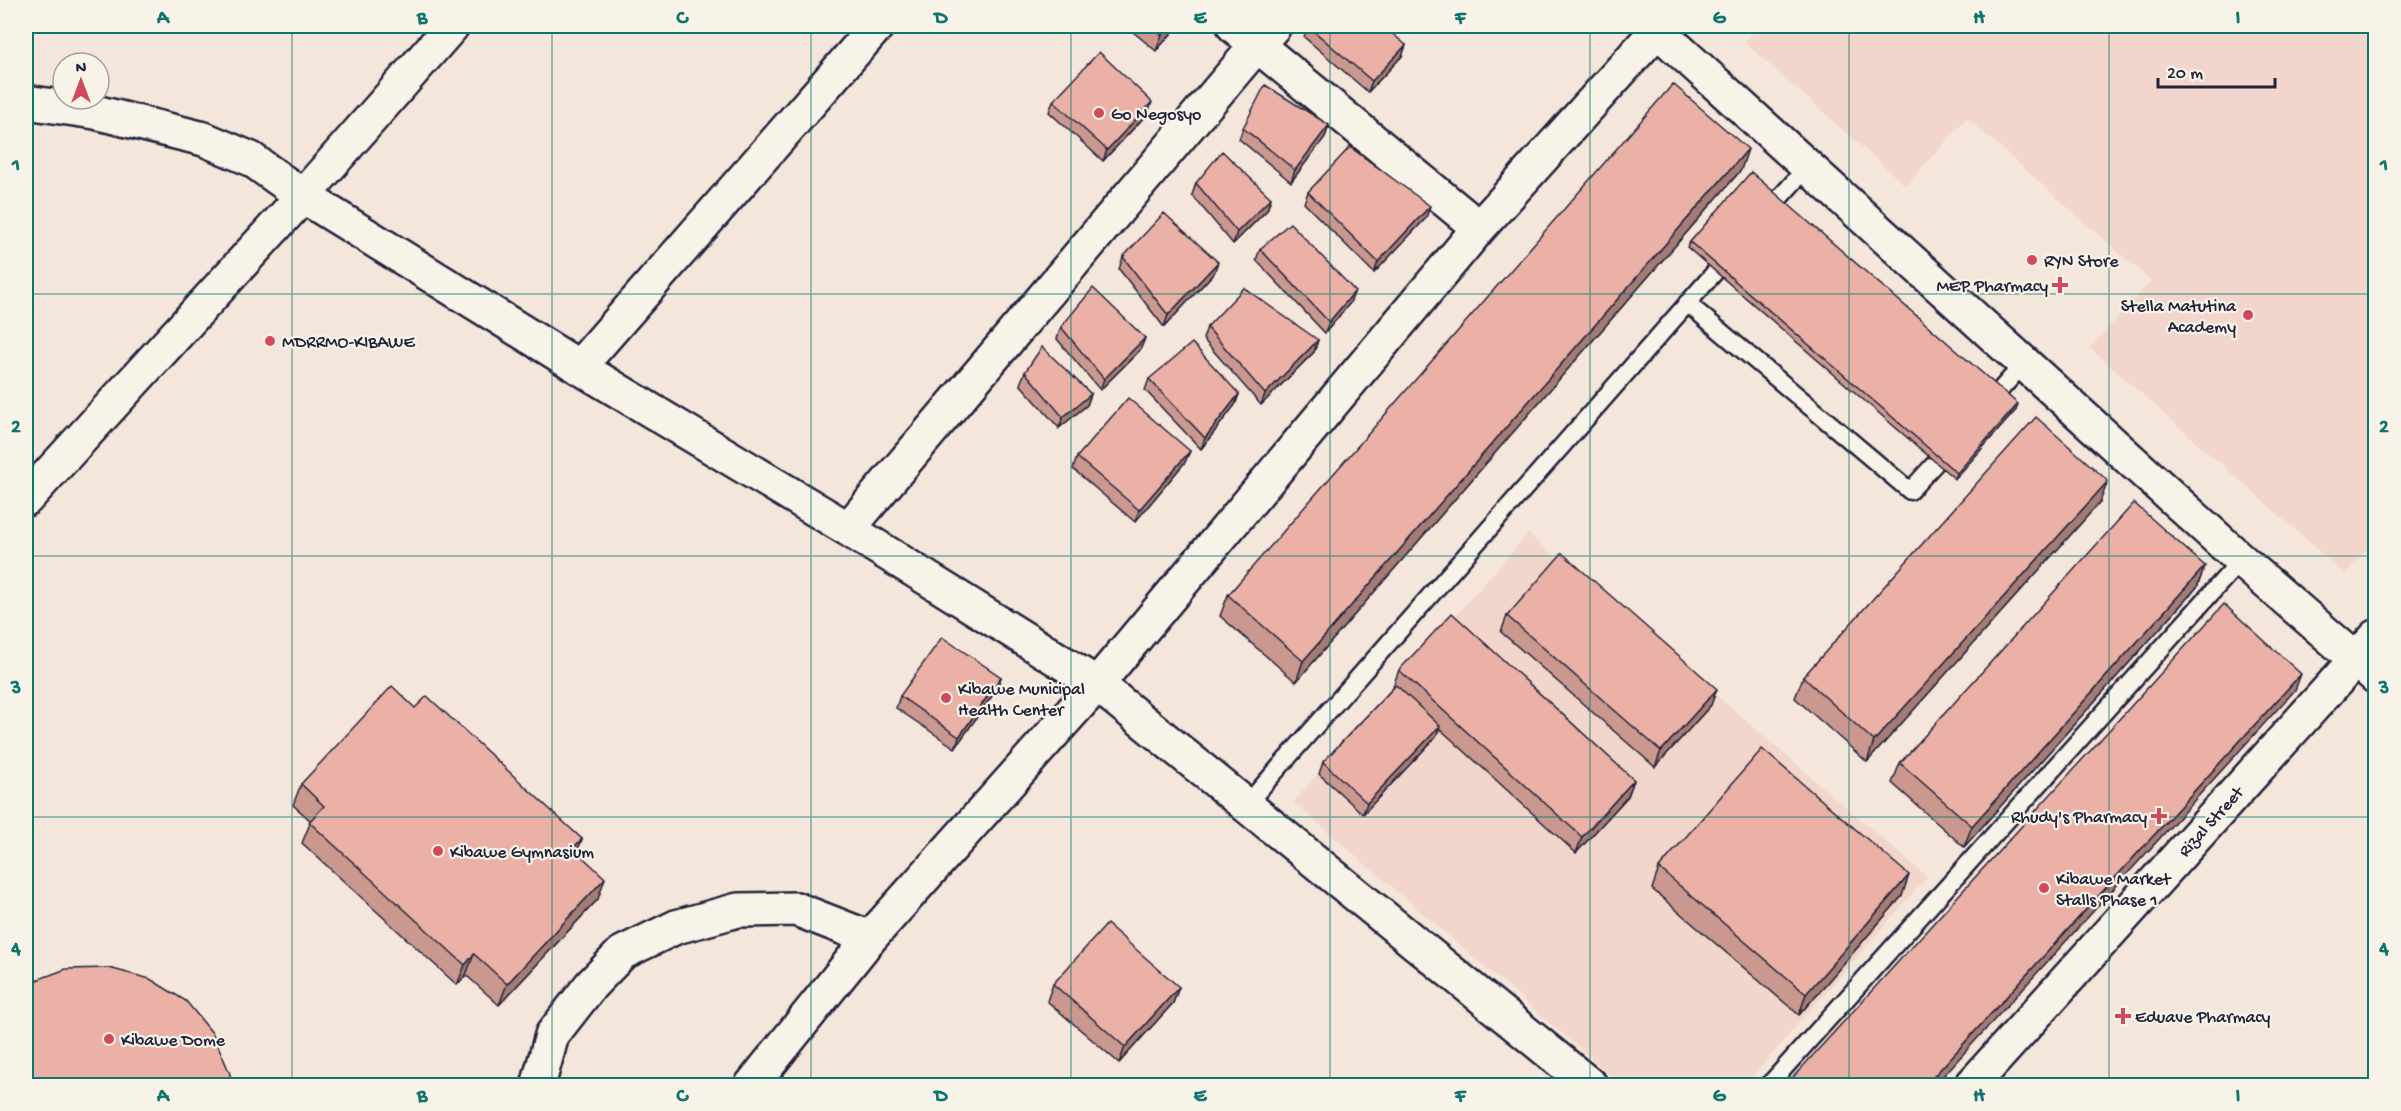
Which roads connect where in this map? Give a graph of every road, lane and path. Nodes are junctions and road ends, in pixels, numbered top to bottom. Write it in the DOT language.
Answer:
graph roads {
  1 [pos="452,26"];
  2 [pos="877,26"];
  3 [pos="1659,28"];
  4 [pos="1255,32"];
  5 [pos="26,102"];
  6 [pos="1808,166"];
  7 [pos="303,196"];
  8 [pos="1755,226"];
  9 [pos="1479,228"];
  10 [pos="1740,243"];
  11 [pos="1687,303"];
  12 [pos="2024,363"];
  13 [pos="579,367"];
  14 [pos="1978,414"];
  15 [pos="1963,432"];
  16 [pos="26,499"];
  17 [pos="848,529"];
  18 [pos="2241,560"];
  19 [pos="2369,658"];
  20 [pos="1097,684"];
  21 [pos="1246,805"];
  22 [pos="870,939"];
  23 [pos="1586,1084"];
  24 [pos="538,1086"];
  25 [pos="752,1086"];
  26 [pos="1768,1086"];
  27 [pos="1971,1086"];
  1 -- 7 [label="street"];
  2 -- 13 [label="street"];
  3 -- 6 [label="street"];
  3 -- 9 [label="street"];
  4 -- 9 [label="street"];
  4 -- 17 [label="street"];
  5 -- 7 [label="street"];
  6 -- 8 [label="lane"];
  6 -- 12 [label="street"];
  7 -- 13 [label="street"];
  7 -- 16 [label="street"];
  9 -- 20 [label="street"];
  10 -- 11 [label="lane"];
  11 -- 15 [label="lane"];
  11 -- 21 [label="lane"];
  12 -- 14 [label="lane"];
  12 -- 18 [label="street"];
  13 -- 17 [label="street"];
  17 -- 20 [label="street"];
  18 -- 19 [label="street"];
  18 -- 26 [label="lane"];
  19 -- 27 [label="street, Rizal Street"];
  20 -- 21 [label="street"];
  20 -- 22 [label="street"];
  21 -- 23 [label="street"];
  22 -- 24 [label="street"];
  22 -- 25 [label="street"];
}
